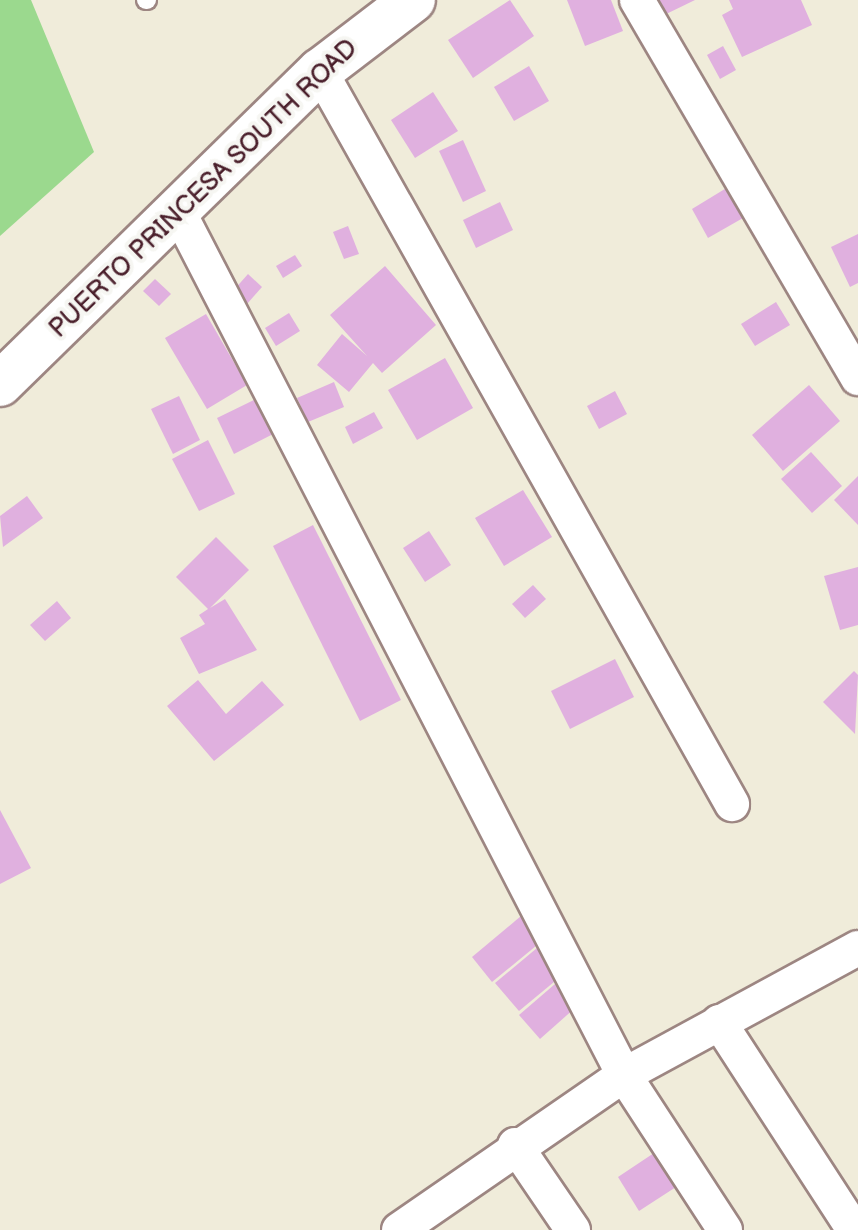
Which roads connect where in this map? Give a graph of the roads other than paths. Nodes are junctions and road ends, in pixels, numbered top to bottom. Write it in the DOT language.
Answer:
graph roads {
  1 [pos="413,0"];
  2 [pos="637,0"];
  3 [pos="320,71"];
  4 [pos="177,209"];
  5 [pos="858,378"];
  6 [pos="0,384"];
  7 [pos="732,804"];
  8 [pos="858,948"];
  9 [pos="719,1022"];
  10 [pos="624,1075"];
  11 [pos="515,1145"];
  12 [pos="440,1217"];
  13 [pos="399,1230"];
  14 [pos="573,1230"];
  15 [pos="725,1230"];
  16 [pos="854,1230"];
  1 -- 3 [label="main road, PUERTO PRINCESA SOUTH ROAD"];
  2 -- 5 [label="street"];
  3 -- 4 [label="main road, PUERTO PRINCESA SOUTH ROAD"];
  3 -- 7 [label="street"];
  4 -- 6 [label="main road, PUERTO PRINCESA SOUTH ROAD"];
  4 -- 10 [label="street"];
  8 -- 9 [label="street"];
  9 -- 10 [label="street"];
  9 -- 16 [label="street"];
  10 -- 11 [label="street"];
  10 -- 15 [label="street"];
  11 -- 12 [label="street"];
  11 -- 14 [label="street"];
  12 -- 13 [label="street"];
}
